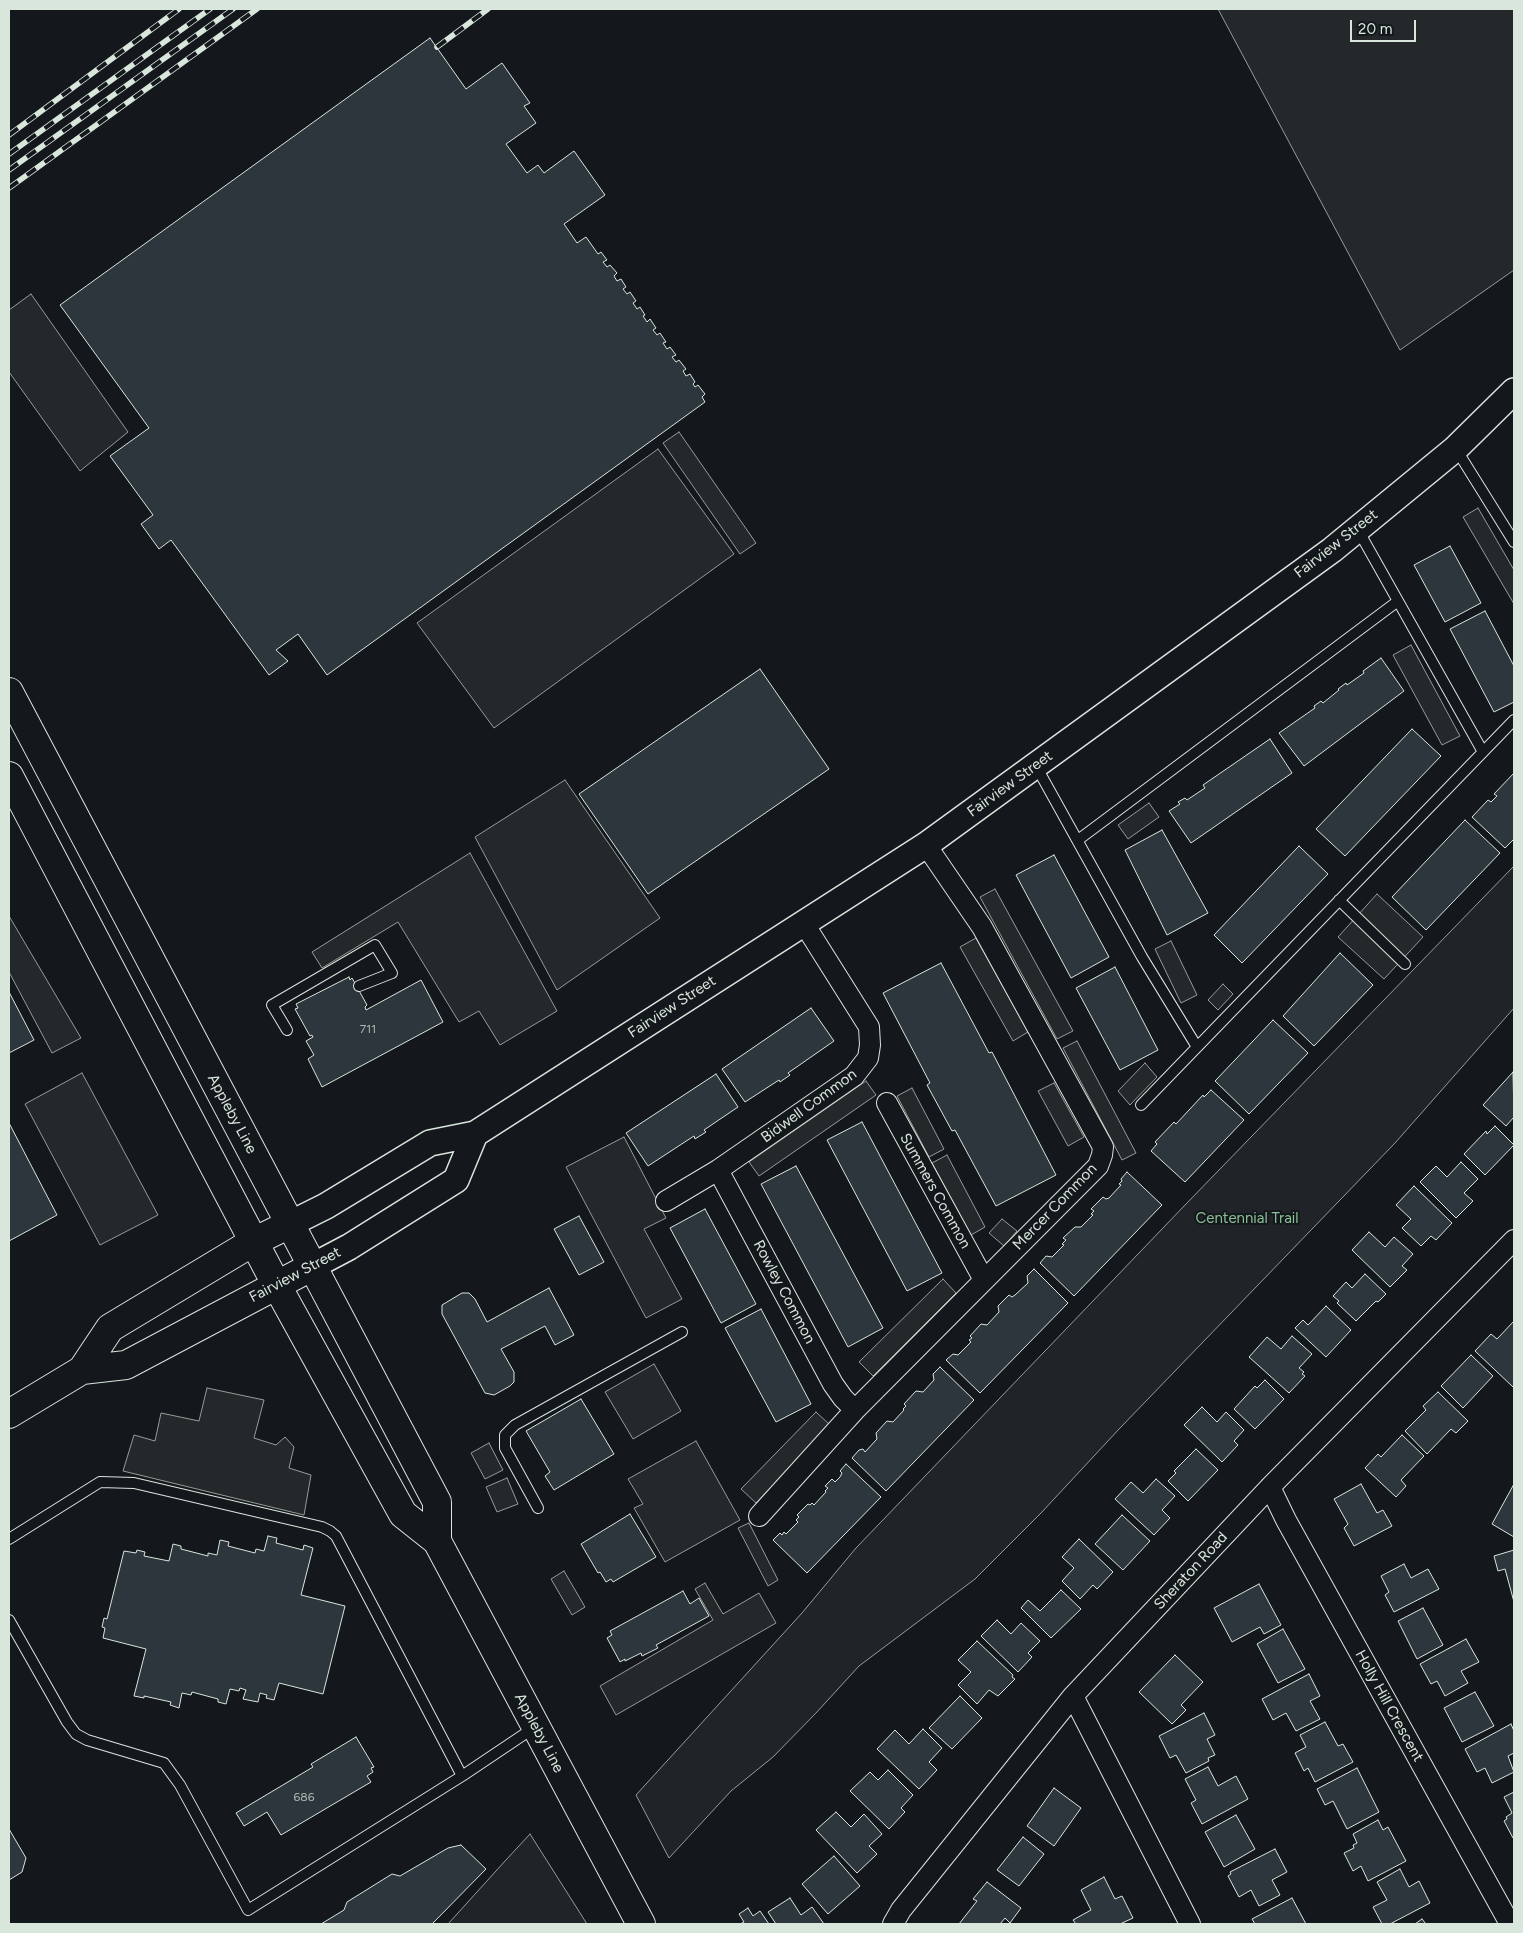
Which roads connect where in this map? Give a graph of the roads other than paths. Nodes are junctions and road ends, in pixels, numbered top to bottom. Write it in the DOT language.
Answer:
graph roads {
  1 [pos="1514,391"];
  2 [pos="1455,449"];
  3 [pos="1357,529"];
  4 [pos="1514,542"];
  5 [pos="1398,601"];
  6 [pos="9,692"];
  7 [pos="1514,720"];
  8 [pos="1483,752"];
  9 [pos="1036,765"];
  10 [pos="9,776"];
  11 [pos="1078,840"];
  12 [pos="926,844"];
  13 [pos="1339,900"];
  14 [pos="803,922"];
  15 [pos="1405,964"];
  16 [pos="359,986"];
  17 [pos="287,1030"];
  18 [pos="1197,1047"];
  19 [pos="887,1103"];
  20 [pos="1141,1105"];
  21 [pos="475,1134"];
  22 [pos="718,1170"];
  23 [pos="666,1201"];
  24 [pos="290,1224"];
  25 [pos="1514,1240"];
  26 [pos="254,1242"];
  27 [pos="313,1266"];
  28 [pos="984,1280"];
  29 [pos="276,1284"];
  30 [pos="682,1332"];
  31 [pos="82,1370"];
  32 [pos="855,1410"];
  33 [pos="9,1414"];
  34 [pos="1270,1487"];
  35 [pos="538,1508"];
  36 [pos="759,1516"];
  37 [pos="9,1539"];
  38 [pos="437,1541"];
  39 [pos="9,1620"];
  40 [pos="1073,1696"];
  41 [pos="535,1728"];
  42 [pos="462,1776"];
  43 [pos="641,1924"];
  44 [pos="893,1924"];
  45 [pos="1190,1924"];
  46 [pos="1510,1924"];
  1 -- 2 [label="street, Fairview Street"];
  2 -- 3 [label="street, Fairview Street"];
  2 -- 4 [label="lane"];
  3 -- 5 [label="lane"];
  3 -- 9 [label="street, Fairview Street"];
  5 -- 8 [label="lane"];
  5 -- 11 [label="lane"];
  6 -- 24 [label="main road, Appleby Line"];
  7 -- 8 [label="lane"];
  8 -- 13 [label="lane"];
  9 -- 11 [label="lane"];
  9 -- 12 [label="street, Fairview Street"];
  10 -- 26 [label="main road, Appleby Line"];
  11 -- 18 [label="lane"];
  12 -- 14 [label="street, Fairview Street"];
  12 -- 28 [label="street, Mercer Common"];
  13 -- 15 [label="lane"];
  13 -- 18 [label="lane"];
  14 -- 21 [label="street, Fairview Street"];
  14 -- 22 [label="street, Bidwell Common"];
  16 -- 17 [label="lane"];
  18 -- 20 [label="lane"];
  19 -- 28 [label="street, Summers Common"];
  21 -- 24 [label="street, Fairview Street"];
  21 -- 27 [label="street, Fairview Street"];
  22 -- 23 [label="street, Bidwell Common"];
  22 -- 32 [label="street, Rowley Common"];
  24 -- 26 [label="main road, Fairview Street"];
  24 -- 27 [label="main road, Appleby Line"];
  25 -- 34 [label="street, Sheraton Road"];
  26 -- 29 [label="main road, Appleby Line"];
  26 -- 31 [label="main road, Fairview Street"];
  27 -- 29 [label="main road, Fairview Street"];
  27 -- 38 [label="main road, Appleby Line"];
  28 -- 32 [label="street, Mercer Common"];
  29 -- 31 [label="main road, Fairview Street"];
  29 -- 38 [label="main road, Appleby Line"];
  30 -- 35 [label="lane"];
  31 -- 33 [label="main road, Fairview Street"];
  32 -- 36 [label="street, Mercer Common"];
  34 -- 40 [label="street, Sheraton Road"];
  34 -- 46 [label="street, Holly Hill Crescent"];
  37 -- 42 [label="lane"];
  38 -- 41 [label="main road, Appleby Line"];
  39 -- 42 [label="lane"];
  40 -- 44 [label="street, Sheraton Road"];
  40 -- 45 [label="street"];
  41 -- 42 [label="lane"];
  41 -- 43 [label="main road, Appleby Line"];
}
